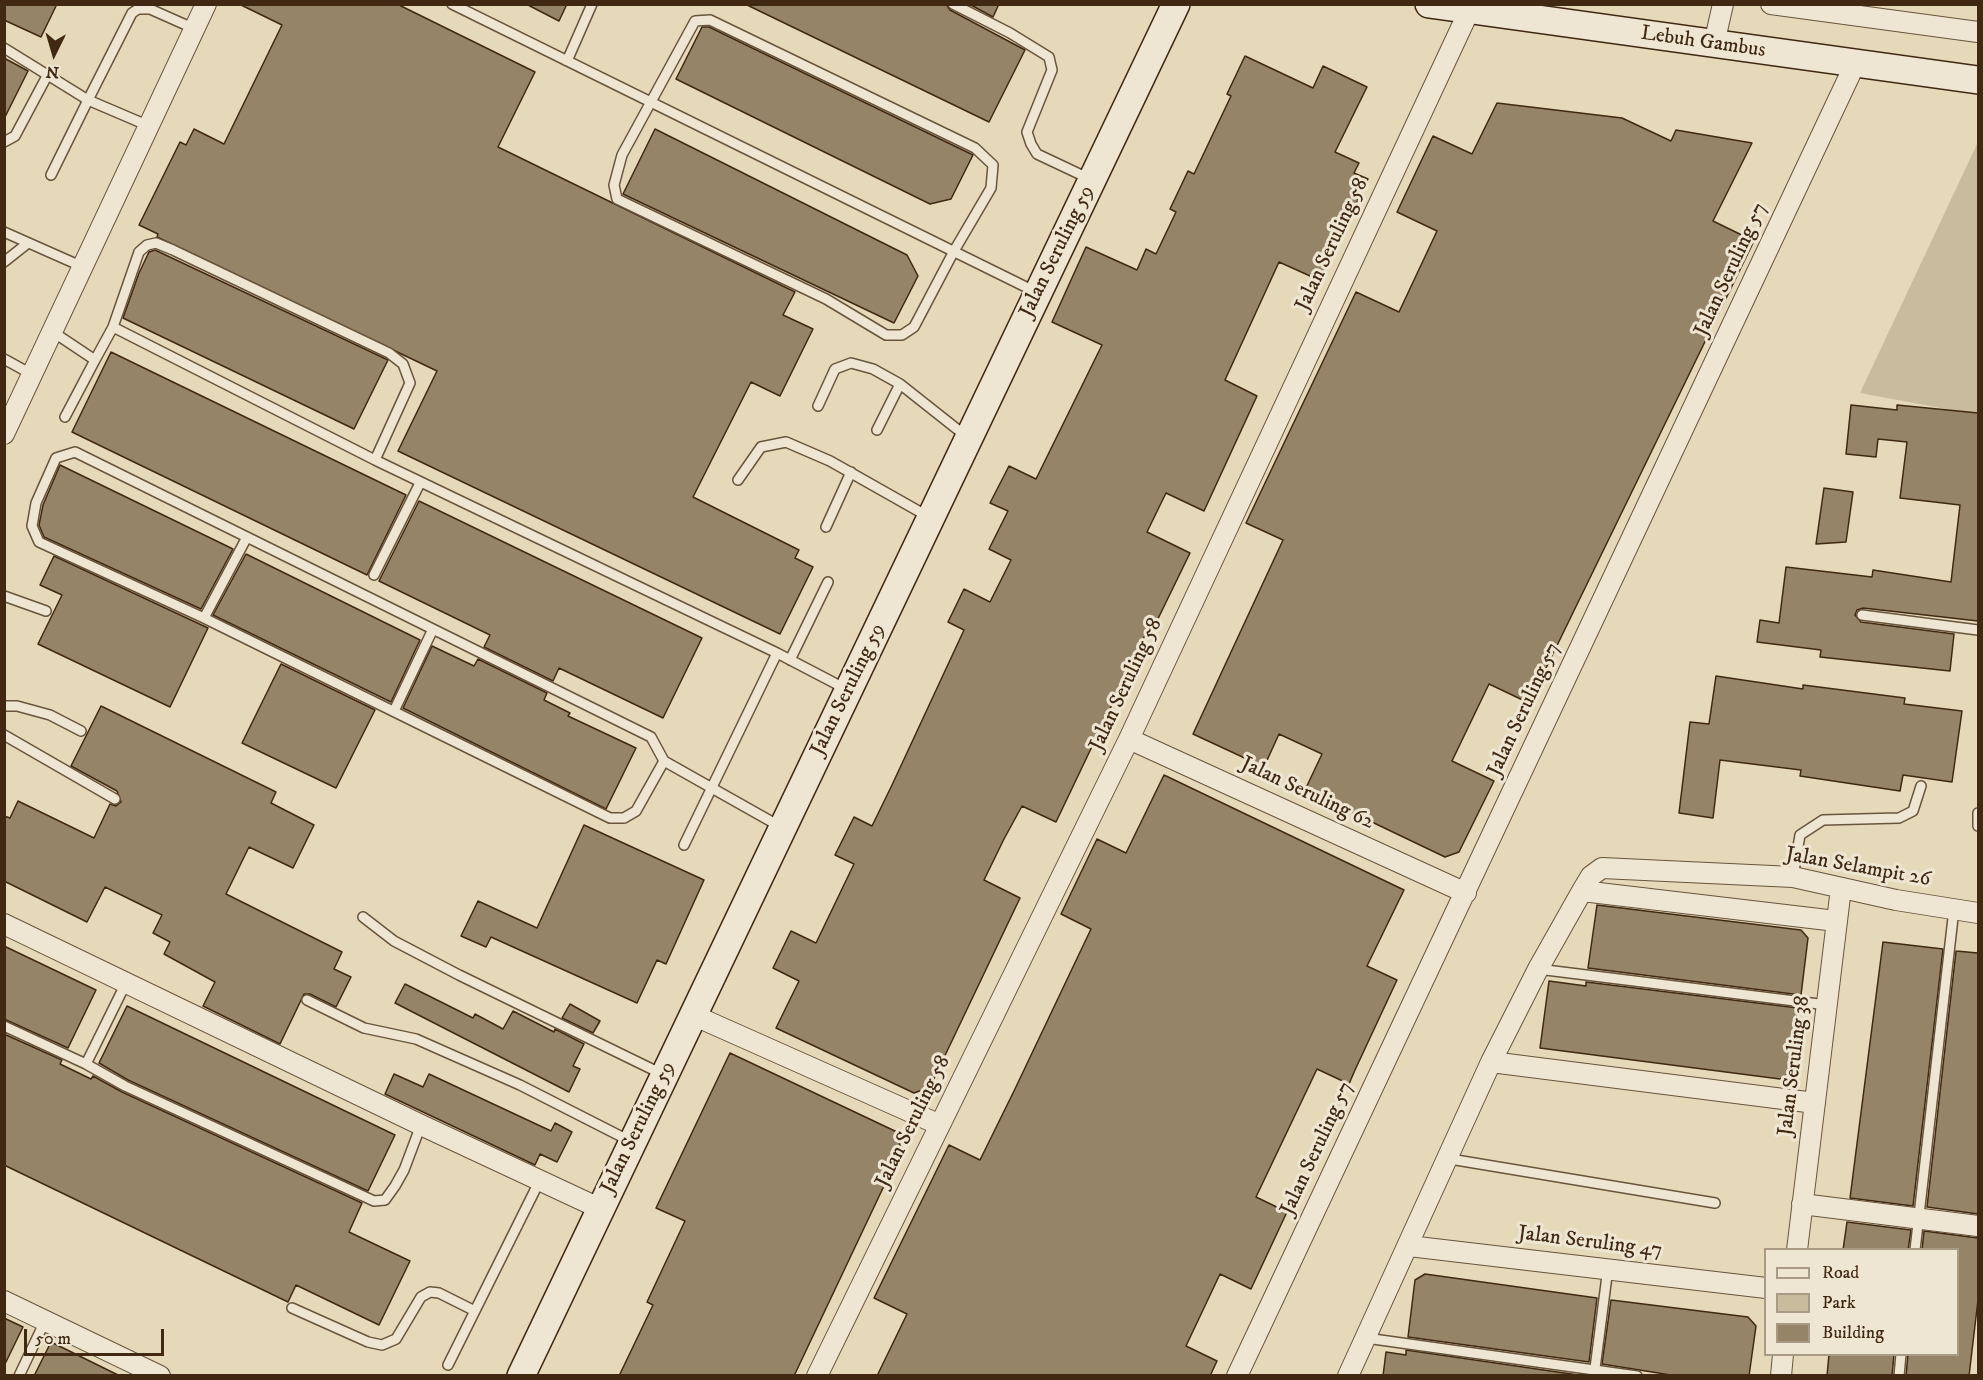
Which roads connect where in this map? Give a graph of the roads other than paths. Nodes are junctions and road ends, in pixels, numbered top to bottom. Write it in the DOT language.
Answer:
graph roads {
  1 [pos="206,4"];
  2 [pos="452,4"];
  3 [pos="592,4"];
  4 [pos="953,4"];
  5 [pos="1176,4"];
  6 [pos="1428,4"];
  7 [pos="1723,4"];
  8 [pos="1771,4"];
  9 [pos="1828,8"];
  10 [pos="1469,10"];
  11 [pos="195,29"];
  12 [pos="1978,32"];
  13 [pos="1714,44"];
  14 [pos="4,48"];
  15 [pos="567,61"];
  16 [pos="1855,64"];
  17 [pos="47,76"];
  18 [pos="1978,80"];
  19 [pos="88,100"];
  20 [pos="651,102"];
  21 [pos="149,126"];
  22 [pos="4,142"];
  23 [pos="51,175"];
  24 [pos="1092,180"];
  25 [pos="4,232"];
  26 [pos="28,243"];
  27 [pos="954,251"];
  28 [pos="4,262"];
  29 [pos="83,267"];
  30 [pos="1038,293"];
  31 [pos="113,327"];
  32 [pos="53,332"];
  33 [pos="4,359"];
  34 [pos="95,360"];
  35 [pos="33,375"];
  36 [pos="900,384"];
  37 [pos="818,406"];
  38 [pos="65,417"];
  39 [pos="877,430"];
  40 [pos="4,434"];
  41 [pos="969,438"];
  42 [pos="375,460"];
  43 [pos="851,472"];
  44 [pos="738,480"];
  45 [pos="420,483"];
  46 [pos="931,518"];
  47 [pos="826,527"];
  48 [pos="248,537"];
  49 [pos="374,575"];
  50 [pos="828,582"];
  51 [pos="4,596"];
  52 [pos="46,611"];
  53 [pos="1862,615"];
  54 [pos="204,618"];
  55 [pos="433,629"];
  56 [pos="1978,630"];
  57 [pos="777,653"];
  58 [pos="790,660"];
  59 [pos="848,690"];
  60 [pos="4,706"];
  61 [pos="394,711"];
  62 [pos="81,731"];
  63 [pos="4,735"];
  64 [pos="1129,739"];
  65 [pos="664,762"];
  66 [pos="1921,786"];
  67 [pos="711,788"];
  68 [pos="115,799"];
  69 [pos="1978,813"];
  70 [pos="1978,826"];
  71 [pos="783,828"];
  72 [pos="684,845"];
  73 [pos="1793,877"];
  74 [pos="1841,888"];
  75 [pos="1582,891"];
  76 [pos="1466,893"];
  77 [pos="1954,909"];
  78 [pos="1978,913"];
  79 [pos="363,917"];
  80 [pos="1836,921"];
  81 [pos="4,924"];
  82 [pos="1539,969"];
  83 [pos="126,983"];
  84 [pos="307,1000"];
  85 [pos="1827,1005"];
  86 [pos="693,1015"];
  87 [pos="4,1026"];
  88 [pos="1491,1062"];
  89 [pos="86,1064"];
  90 [pos="664,1075"];
  91 [pos="1815,1103"];
  92 [pos="420,1125"];
  93 [pos="940,1125"];
  94 [pos="632,1142"];
  95 [pos="1449,1159"];
  96 [pos="540,1180"];
  97 [pos="1715,1203"];
  98 [pos="1802,1204"];
  99 [pos="601,1209"];
  100 [pos="1919,1218"];
  101 [pos="1978,1226"];
  102 [pos="1409,1246"];
  103 [pos="1797,1248"];
  104 [pos="1915,1248"];
  105 [pos="1608,1268"];
  106 [pos="1764,1288"];
  107 [pos="4,1301"];
  108 [pos="292,1308"];
  109 [pos="475,1311"];
  110 [pos="45,1321"];
  111 [pos="1366,1338"];
  112 [pos="1783,1356"];
  113 [pos="1901,1356"];
  114 [pos="448,1365"];
  115 [pos="1594,1373"];
  116 [pos="156,1375"];
  117 [pos="19,1376"];
  118 [pos="521,1376"];
  119 [pos="817,1376"];
  120 [pos="1237,1376"];
  121 [pos="1348,1376"];
  122 [pos="1637,1376"];
  123 [pos="1781,1376"];
  124 [pos="1899,1376"];
  1 -- 11 [label="street"];
  2 -- 15 [label="lane"];
  3 -- 15 [label="lane"];
  4 -- 24 [label="lane"];
  5 -- 24 [label="main road, Jalan Seruling 59"];
  6 -- 10 [label="main road, Lebuh Gambus"];
  7 -- 13 [label="street"];
  8 -- 9 [label="street"];
  9 -- 12 [label="street"];
  10 -- 13 [label="main road, Lebuh Gambus"];
  10 -- 64 [label="street, Jalan Seruling 58"];
  11 -- 19 [label="lane"];
  11 -- 21 [label="street"];
  13 -- 16 [label="main road, Lebuh Gambus"];
  14 -- 17 [label="lane"];
  15 -- 20 [label="lane"];
  16 -- 18 [label="main road, Lebuh Gambus"];
  16 -- 76 [label="street, Jalan Seruling 57"];
  17 -- 19 [label="lane"];
  17 -- 22 [label="lane"];
  19 -- 21 [label="lane"];
  19 -- 23 [label="lane"];
  20 -- 27 [label="lane"];
  20 -- 27 [label="lane"];
  20 -- 27 [label="lane"];
  21 -- 29 [label="street"];
  24 -- 30 [label="main road, Jalan Seruling 59"];
  25 -- 26 [label="lane"];
  26 -- 28 [label="lane"];
  26 -- 29 [label="lane"];
  27 -- 30 [label="lane"];
  29 -- 32 [label="street"];
  30 -- 41 [label="main road, Jalan Seruling 59"];
  31 -- 34 [label="lane"];
  31 -- 42 [label="lane"];
  31 -- 42 [label="lane"];
  32 -- 34 [label="lane"];
  32 -- 35 [label="street"];
  33 -- 35 [label="lane"];
  34 -- 38 [label="lane"];
  35 -- 40 [label="street"];
  36 -- 37 [label="lane"];
  36 -- 39 [label="lane"];
  36 -- 41 [label="lane"];
  41 -- 46 [label="main road, Jalan Seruling 59"];
  42 -- 45 [label="lane"];
  43 -- 44 [label="lane"];
  43 -- 46 [label="lane"];
  43 -- 47 [label="lane"];
  45 -- 49 [label="lane"];
  45 -- 57 [label="lane"];
  46 -- 59 [label="main road, Jalan Seruling 59"];
  48 -- 54 [label="lane"];
  48 -- 54 [label="lane"];
  48 -- 55 [label="lane"];
  50 -- 58 [label="lane"];
  51 -- 52 [label="lane"];
  53 -- 56 [label="lane"];
  54 -- 61 [label="lane"];
  55 -- 61 [label="lane"];
  55 -- 65 [label="lane"];
  57 -- 58 [label="lane"];
  57 -- 67 [label="lane"];
  58 -- 59 [label="lane"];
  59 -- 71 [label="main road, Jalan Seruling 59"];
  60 -- 62 [label="lane"];
  61 -- 65 [label="lane"];
  63 -- 68 [label="lane"];
  64 -- 76 [label="street, Jalan Seruling 62"];
  64 -- 93 [label="street, Jalan Seruling 58"];
  65 -- 67 [label="lane"];
  66 -- 73 [label="lane"];
  67 -- 71 [label="lane"];
  67 -- 72 [label="lane"];
  69 -- 70 [label="lane"];
  71 -- 86 [label="main road, Jalan Seruling 59"];
  73 -- 74 [label="street, Jalan Selampit 26"];
  73 -- 75 [label="street, Jalan Selampit 26"];
  74 -- 77 [label="street, Jalan Selampit 26"];
  74 -- 80 [label="street, Jalan Seruling 38"];
  75 -- 80 [label="street"];
  75 -- 82 [label="street"];
  76 -- 120 [label="street, Jalan Seruling 57"];
  77 -- 78 [label="street, Jalan Selampit 26"];
  77 -- 100 [label="lane"];
  79 -- 90 [label="lane"];
  80 -- 85 [label="street, Jalan Seruling 38"];
  81 -- 83 [label="street"];
  82 -- 85 [label="lane"];
  82 -- 88 [label="street"];
  83 -- 89 [label="lane"];
  83 -- 92 [label="street"];
  84 -- 94 [label="lane"];
  85 -- 91 [label="street, Jalan Seruling 38"];
  86 -- 90 [label="main road, Jalan Seruling 59"];
  86 -- 93 [label="street"];
  87 -- 89 [label="lane"];
  88 -- 91 [label="street"];
  88 -- 95 [label="street"];
  89 -- 92 [label="lane"];
  90 -- 94 [label="main road, Jalan Seruling 59"];
  91 -- 98 [label="street, Jalan Seruling 38"];
  92 -- 96 [label="street"];
  93 -- 119 [label="street, Jalan Seruling 58"];
  94 -- 99 [label="main road, Jalan Seruling 59"];
  95 -- 97 [label="lane"];
  95 -- 102 [label="street"];
  96 -- 99 [label="street"];
  96 -- 109 [label="lane"];
  98 -- 100 [label="street"];
  98 -- 103 [label="street, Jalan Seruling 38"];
  99 -- 118 [label="main road, Jalan Seruling 59"];
  100 -- 101 [label="street"];
  100 -- 104 [label="lane"];
  102 -- 105 [label="street, Jalan Seruling 47"];
  102 -- 111 [label="street"];
  105 -- 106 [label="street, Jalan Seruling 47"];
  105 -- 115 [label="lane"];
  107 -- 110 [label="street"];
  108 -- 109 [label="lane"];
  109 -- 114 [label="lane"];
  110 -- 116 [label="street"];
  110 -- 117 [label="lane"];
  111 -- 115 [label="lane"];
  111 -- 121 [label="street"];
  112 -- 123 [label="street"];
  113 -- 124 [label="lane"];
  115 -- 122 [label="lane"];
}
